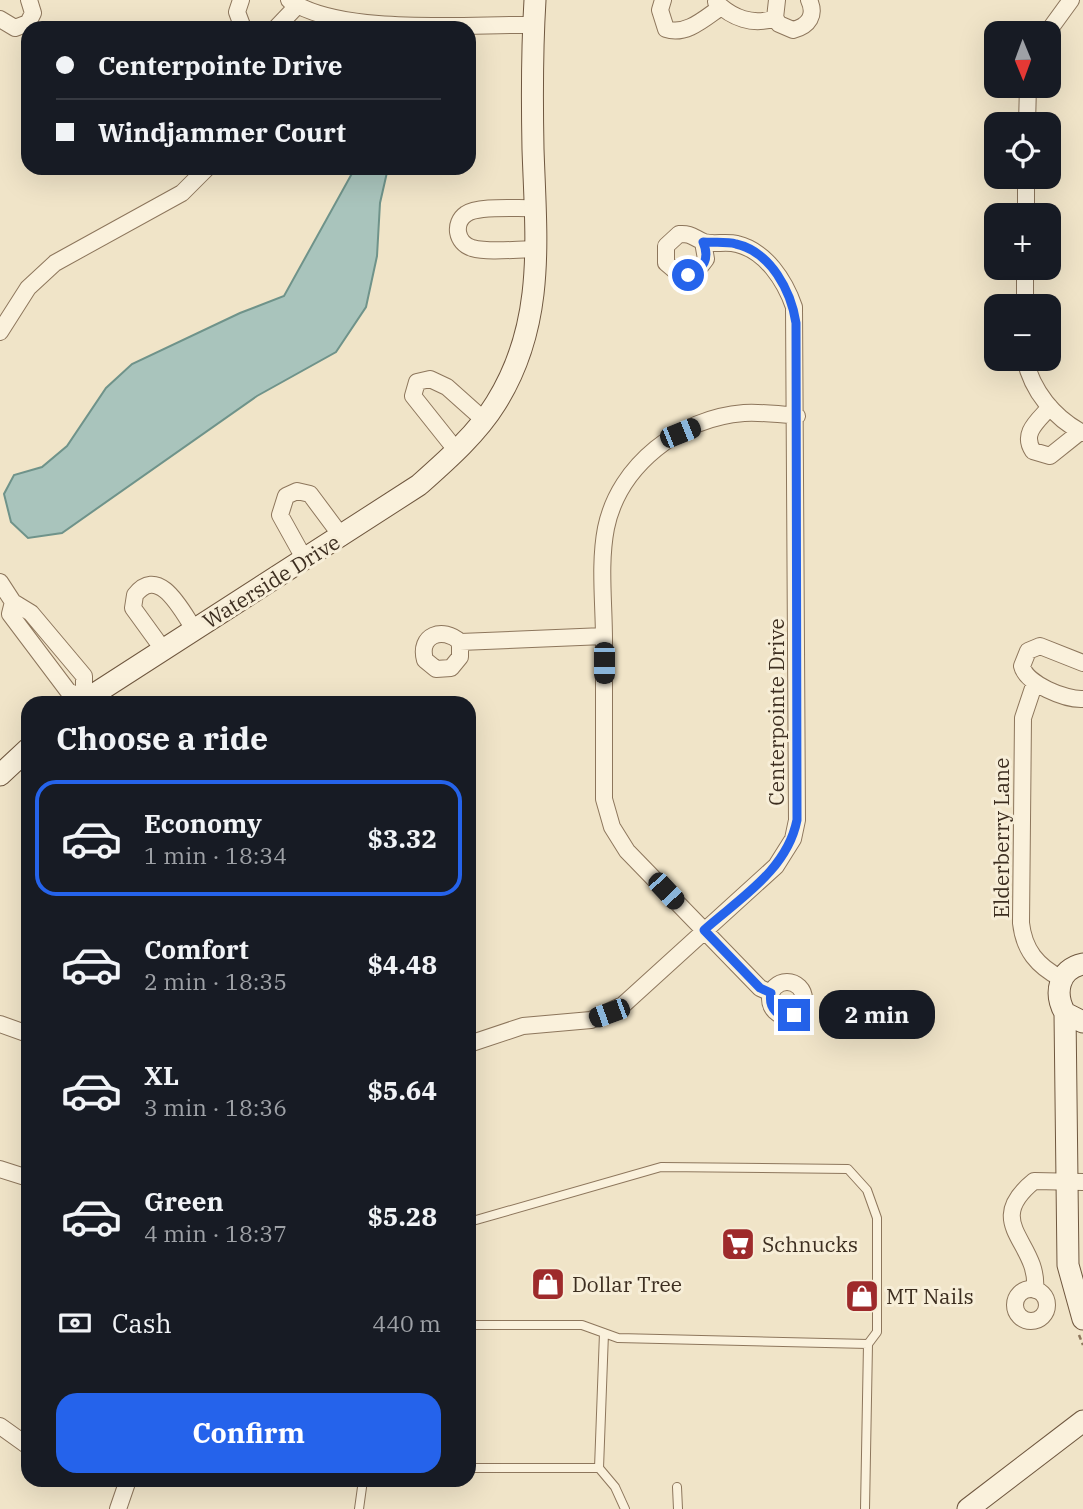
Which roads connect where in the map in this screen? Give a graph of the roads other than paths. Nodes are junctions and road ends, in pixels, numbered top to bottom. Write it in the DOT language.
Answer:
graph roads {
  1 [pos="29,0"];
  2 [pos="241,0"];
  3 [pos="535,0"];
  4 [pos="663,0"];
  5 [pos="777,0"];
  6 [pos="809,0"];
  7 [pos="1071,0"];
  8 [pos="293,3"];
  9 [pos="718,4"];
  10 [pos="775,18"];
  11 [pos="0,19"];
  12 [pos="29,21"];
  13 [pos="240,21"];
  14 [pos="281,21"];
  15 [pos="344,21"];
  16 [pos="1056,21"];
  17 [pos="476,24"];
  18 [pos="533,25"];
  19 [pos="21,26"];
  20 [pos="200,175"];
  21 [pos="536,208"];
  22 [pos="703,242"];
  23 [pos="537,249"];
  24 [pos="0,332"];
  25 [pos="1028,371"];
  26 [pos="1050,407"];
  27 [pos="797,416"];
  28 [pos="484,420"];
  29 [pos="1082,432"];
  30 [pos="456,450"];
  31 [pos="342,537"];
  32 [pos="304,560"];
  33 [pos="0,582"];
  34 [pos="6,607"];
  35 [pos="194,629"];
  36 [pos="604,636"];
  37 [pos="460,642"];
  38 [pos="162,648"];
  39 [pos="1083,663"];
  40 [pos="1035,682"];
  41 [pos="82,696"];
  42 [pos="89,696"];
  43 [pos="1083,699"];
  44 [pos="21,756"];
  45 [pos="0,775"];
  46 [pos="704,930"];
  47 [pos="1083,964"];
  48 [pos="1062,979"];
  49 [pos="771,993"];
  50 [pos="1074,1018"];
  51 [pos="0,1024"];
  52 [pos="21,1032"];
  53 [pos="476,1042"];
  54 [pos="0,1168"];
  55 [pos="21,1176"];
  56 [pos="1076,1181"];
  57 [pos="476,1220"];
  58 [pos="1035,1290"];
  59 [pos="1083,1319"];
  60 [pos="476,1325"];
  61 [pos="604,1333"];
  62 [pos="868,1344"];
  63 [pos="1083,1421"];
  64 [pos="0,1426"];
  65 [pos="21,1441"];
  66 [pos="476,1468"];
  67 [pos="599,1468"];
  68 [pos="677,1486"];
  69 [pos="126,1487"];
  70 [pos="362,1487"];
  71 [pos="118,1509"];
  72 [pos="359,1509"];
  73 [pos="625,1509"];
  74 [pos="678,1509"];
  75 [pos="865,1509"];
  76 [pos="968,1509"];
  1 -- 12 [label="street"];
  2 -- 13 [label="street"];
  3 -- 18 [label="street, Waterside Drive"];
  4 -- 9 [label="street"];
  5 -- 10 [label="street"];
  6 -- 10 [label="street"];
  7 -- 16 [label="street"];
  8 -- 14 [label="street"];
  8 -- 15 [label="street"];
  9 -- 10 [label="street"];
  11 -- 19 [label="street"];
  17 -- 18 [label="street"];
  18 -- 21 [label="street, Waterside Drive"];
  20 -- 24 [label="street"];
  21 -- 23 [label="street, Waterside Drive"];
  21 -- 23 [label="street"];
  22 -- 27 [label="street, Centerpointe Drive"];
  23 -- 28 [label="street, Waterside Drive"];
  25 -- 26 [label="street"];
  26 -- 29 [label="street"];
  26 -- 29 [label="street"];
  27 -- 36 [label="street"];
  27 -- 46 [label="street, Centerpointe Drive"];
  28 -- 30 [label="street, Waterside Drive"];
  28 -- 30 [label="street"];
  30 -- 31 [label="street, Waterside Drive"];
  31 -- 32 [label="street, Waterside Drive"];
  31 -- 32 [label="street"];
  32 -- 35 [label="street, Waterside Drive"];
  33 -- 34 [label="street"];
  34 -- 41 [label="street"];
  35 -- 38 [label="street, Waterside Drive"];
  35 -- 38 [label="street"];
  36 -- 37 [label="street"];
  36 -- 46 [label="street"];
  38 -- 42 [label="street, Waterside Drive"];
  39 -- 40 [label="street"];
  40 -- 43 [label="street"];
  40 -- 48 [label="street, Elderberry Lane"];
  44 -- 45 [label="street"];
  46 -- 49 [label="street"];
  46 -- 53 [label="street, Centerpointe Drive"];
  47 -- 48 [label="street"];
  48 -- 50 [label="street"];
  50 -- 56 [label="street"];
  51 -- 52 [label="street"];
  54 -- 55 [label="street"];
  56 -- 58 [label="street"];
  56 -- 59 [label="street"];
  57 -- 62 [label="lane"];
  60 -- 61 [label="lane"];
  61 -- 62 [label="lane"];
  61 -- 67 [label="lane"];
  62 -- 75 [label="lane"];
  63 -- 76 [label="street"];
  64 -- 65 [label="street"];
  66 -- 67 [label="lane"];
  67 -- 73 [label="lane"];
  68 -- 74 [label="lane"];
  69 -- 71 [label="street"];
  70 -- 72 [label="lane"];
}
